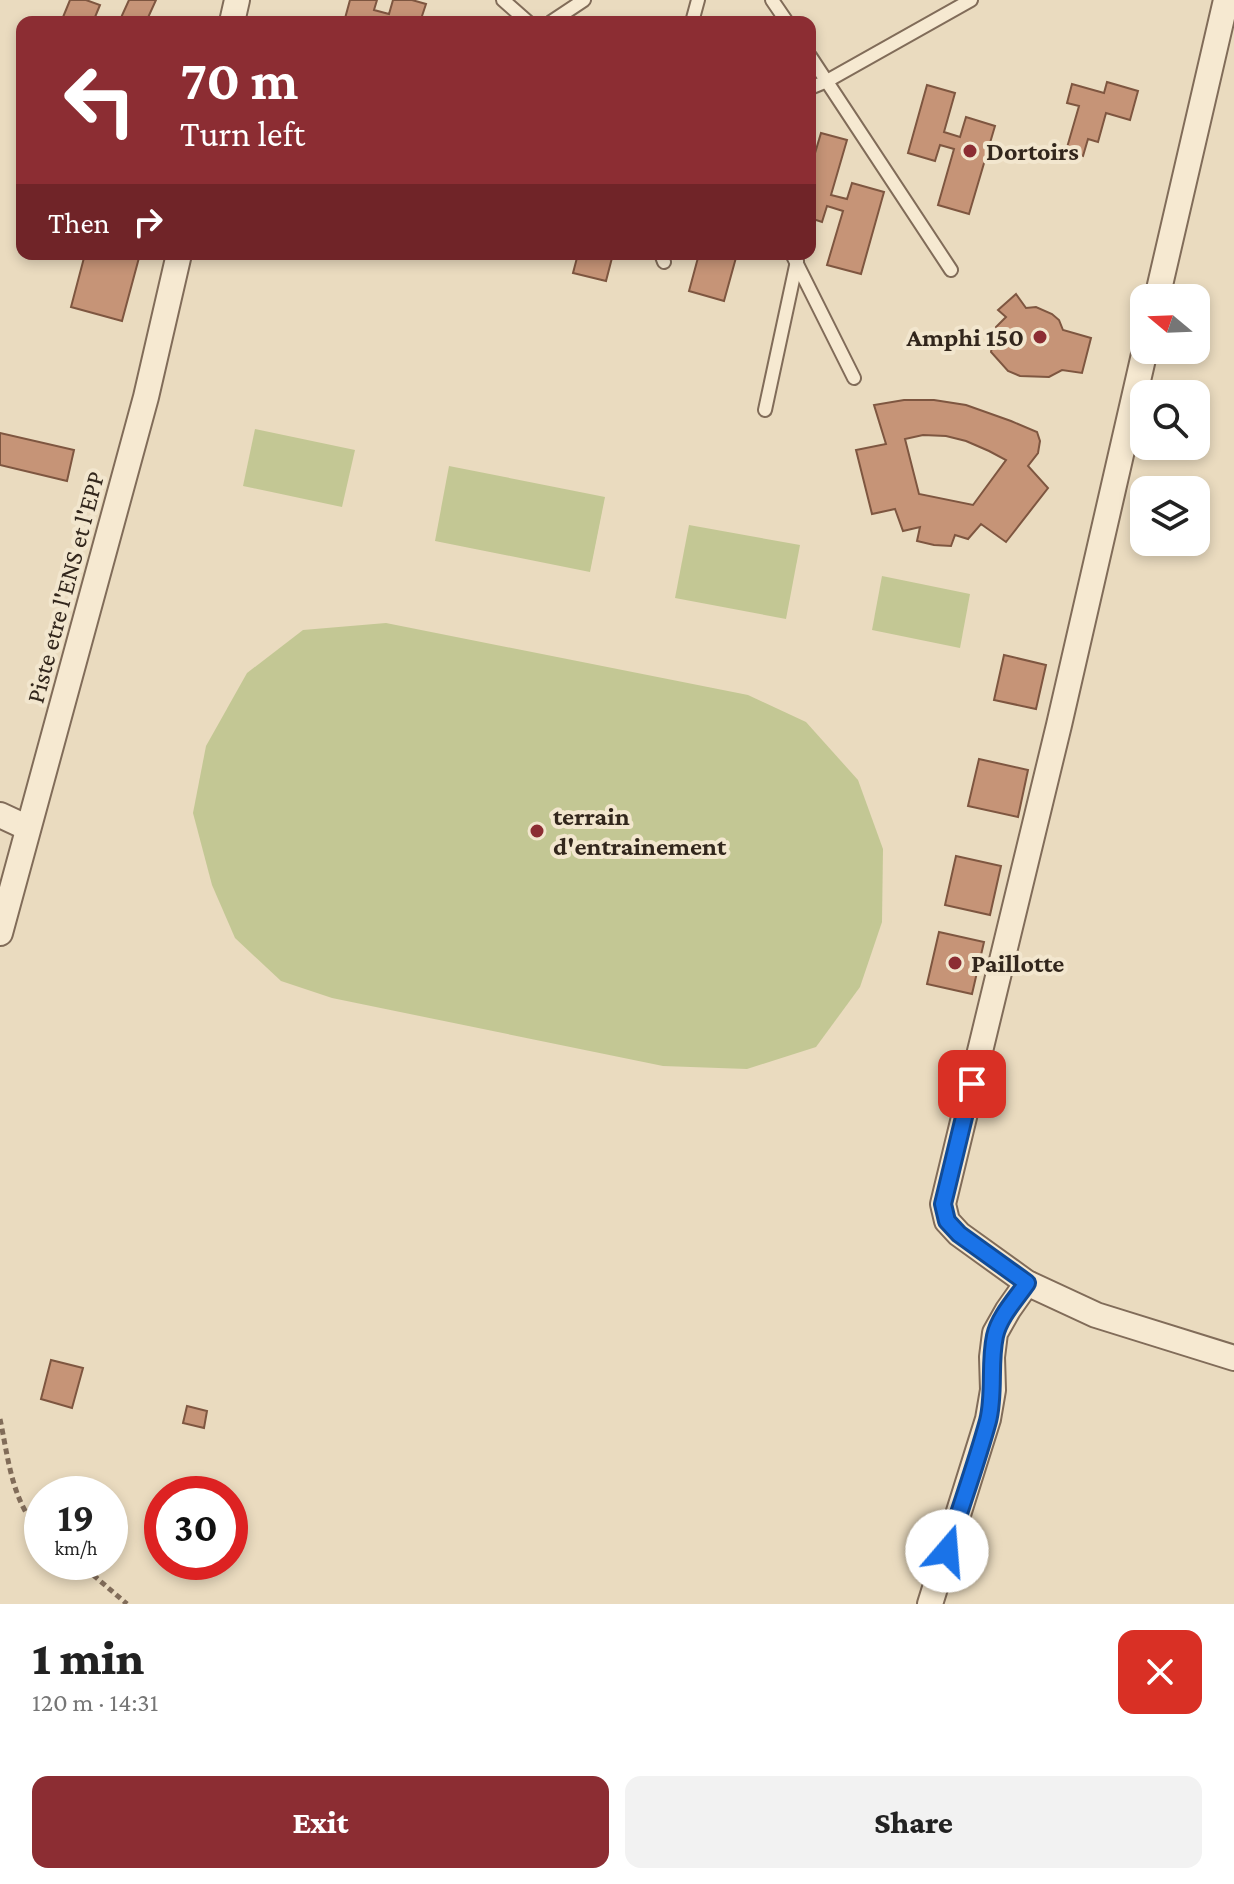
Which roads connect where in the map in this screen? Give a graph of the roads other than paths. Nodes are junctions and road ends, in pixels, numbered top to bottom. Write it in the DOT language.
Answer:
graph roads {
  1 [pos="503,0"];
  2 [pos="584,0"];
  3 [pos="971,0"];
  4 [pos="1226,0"];
  5 [pos="521,16"];
  6 [pos="560,16"];
  7 [pos="816,65"];
  8 [pos="827,81"];
  9 [pos="816,86"];
  10 [pos="178,260"];
  11 [pos="795,260"];
  12 [pos="796,260"];
  13 [pos="951,270"];
  14 [pos="1160,284"];
  15 [pos="1142,364"];
  16 [pos="854,378"];
  17 [pos="765,410"];
  18 [pos="0,815"];
  19 [pos="28,828"];
  20 [pos="0,933"];
  21 [pos="1027,1283"];
  22 [pos="1234,1358"];
  23 [pos="930,1604"];
  1 -- 5 [label="lane"];
  2 -- 6 [label="lane"];
  3 -- 8 [label="lane"];
  4 -- 14 [label="street"];
  7 -- 8 [label="lane"];
  8 -- 9 [label="lane"];
  8 -- 13 [label="lane"];
  10 -- 19 [label="street, Piste etre l'ENS et l'EPP"];
  11 -- 17 [label="lane"];
  12 -- 16 [label="lane"];
  15 -- 21 [label="street"];
  18 -- 19 [label="street"];
  19 -- 20 [label="street, Piste etre l'ENS et l'EPP"];
  21 -- 22 [label="street"];
  21 -- 23 [label="street"];
}
